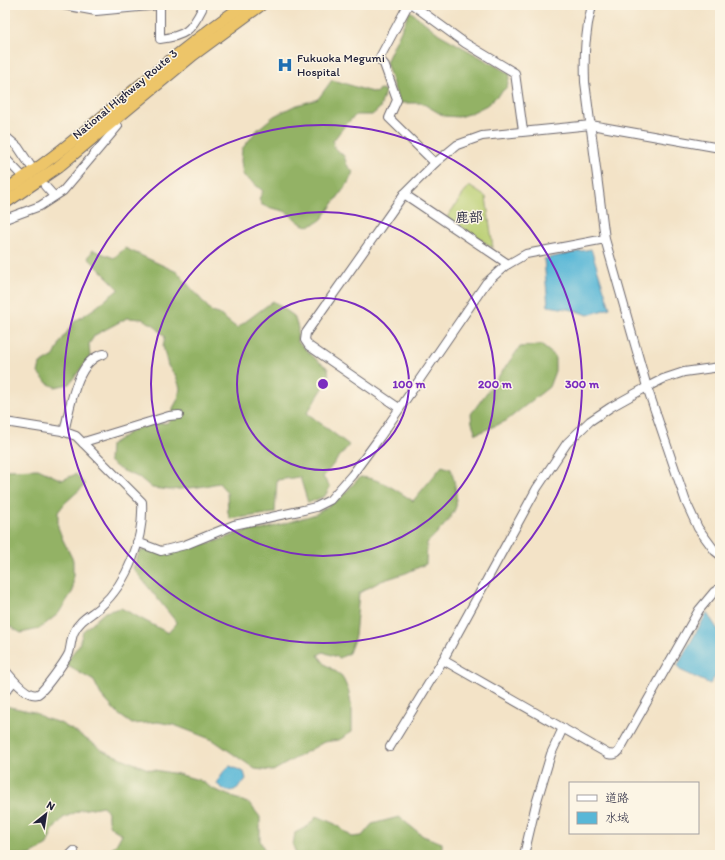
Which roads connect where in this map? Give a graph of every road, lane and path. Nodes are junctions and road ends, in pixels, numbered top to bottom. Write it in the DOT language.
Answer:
graph roads {
  1 [pos="63,5"];
  2 [pos="160,5"];
  3 [pos="244,5"];
  4 [pos="261,5"];
  5 [pos="408,5"];
  6 [pos="413,5"];
  7 [pos="592,5"];
  8 [pos="203,6"];
  9 [pos="114,121"];
  10 [pos="591,125"];
  11 [pos="524,131"];
  12 [pos="5,136"];
  13 [pos="720,148"];
  14 [pos="5,158"];
  15 [pos="435,163"];
  16 [pos="30,165"];
  17 [pos="24,178"];
  18 [pos="45,186"];
  19 [pos="5,190"];
  20 [pos="404,194"];
  21 [pos="54,196"];
  22 [pos="5,203"];
  23 [pos="5,219"];
  24 [pos="605,239"];
  25 [pos="508,264"];
  26 [pos="104,354"];
  27 [pos="720,367"];
  28 [pos="647,387"];
  29 [pos="399,408"];
  30 [pos="179,415"];
  31 [pos="5,422"];
  32 [pos="64,432"];
  33 [pos="83,443"];
  34 [pos="137,542"];
  35 [pos="720,556"];
  36 [pos="720,588"];
  37 [pos="443,660"];
  38 [pos="5,670"];
  39 [pos="14,680"];
  40 [pos="5,692"];
  41 [pos="563,728"];
  42 [pos="390,747"];
  43 [pos="524,855"];
  1 -- 2 [label="street"];
  2 -- 8 [label="street"];
  3 -- 17 [label="highway, National Highway Route 3"];
  4 -- 9 [label="highway, National Highway Route 3"];
  5 -- 15 [label="street"];
  6 -- 11 [label="street"];
  7 -- 10 [label="street"];
  9 -- 21 [label="street"];
  9 -- 22 [label="highway, National Highway Route 3"];
  10 -- 11 [label="street"];
  10 -- 13 [label="street"];
  10 -- 24 [label="street"];
  11 -- 15 [label="street"];
  12 -- 16 [label="street"];
  14 -- 17 [label="street"];
  15 -- 20 [label="street"];
  17 -- 19 [label="highway, National Highway Route 3"];
  18 -- 21 [label="street"];
  20 -- 25 [label="street"];
  20 -- 29 [label="street"];
  21 -- 23 [label="street"];
  24 -- 25 [label="street"];
  24 -- 28 [label="street"];
  25 -- 29 [label="street"];
  26 -- 32 [label="street"];
  27 -- 28 [label="street"];
  28 -- 35 [label="street"];
  28 -- 37 [label="street"];
  29 -- 34 [label="street"];
  30 -- 33 [label="street"];
  31 -- 32 [label="street"];
  32 -- 33 [label="street"];
  33 -- 34 [label="street"];
  34 -- 39 [label="street"];
  36 -- 41 [label="street"];
  37 -- 41 [label="street"];
  37 -- 42 [label="street"];
  38 -- 39 [label="street"];
  39 -- 40 [label="street"];
  41 -- 43 [label="street"];
}
